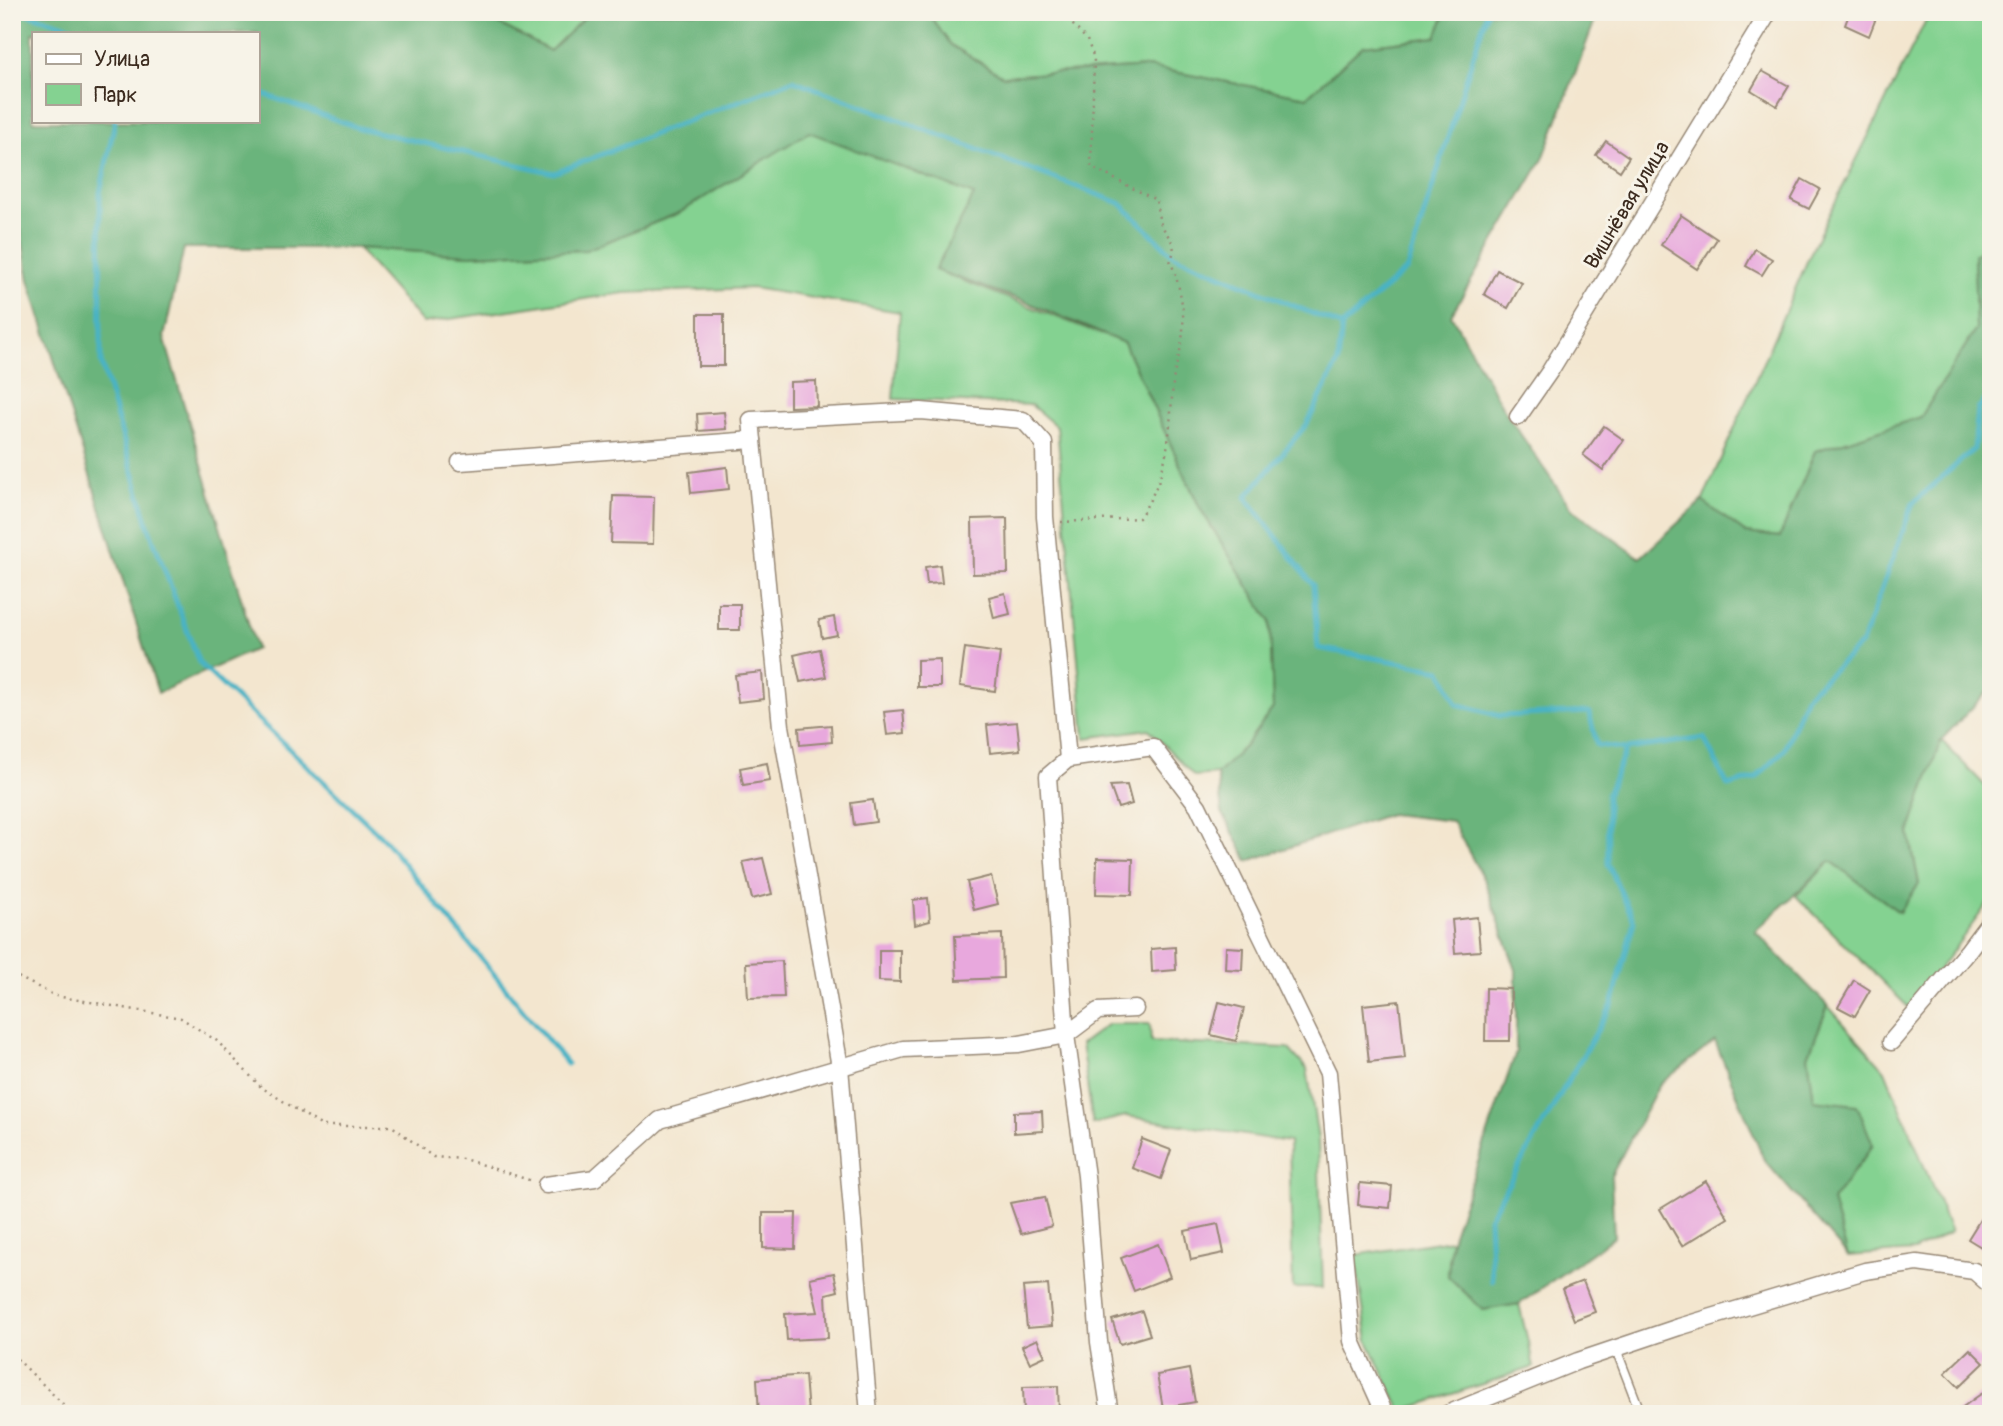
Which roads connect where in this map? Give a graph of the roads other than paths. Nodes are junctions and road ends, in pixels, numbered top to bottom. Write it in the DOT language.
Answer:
graph roads {
  1 [pos="1769,12"];
  2 [pos="1518,417"];
  3 [pos="753,440"];
  4 [pos="460,462"];
  5 [pos="1068,759"];
  6 [pos="1991,920"];
  7 [pos="1135,1009"];
  8 [pos="1066,1035"];
  9 [pos="1891,1042"];
  10 [pos="840,1067"];
  11 [pos="546,1185"];
  12 [pos="1991,1286"];
  13 [pos="1616,1349"];
  14 [pos="1452,1413"];
  15 [pos="869,1414"];
  16 [pos="1110,1414"];
  17 [pos="1385,1414"];
  18 [pos="1641,1414"];
  1 -- 2 [label="street, Вишнёвая улица"];
  3 -- 4 [label="street"];
  3 -- 5 [label="street"];
  3 -- 10 [label="street"];
  5 -- 8 [label="street"];
  5 -- 17 [label="street"];
  6 -- 9 [label="street"];
  7 -- 8 [label="street"];
  8 -- 10 [label="street"];
  8 -- 16 [label="street"];
  10 -- 11 [label="street"];
  10 -- 15 [label="street"];
  12 -- 13 [label="street"];
  13 -- 14 [label="street"];
  13 -- 18 [label="lane"];
}
